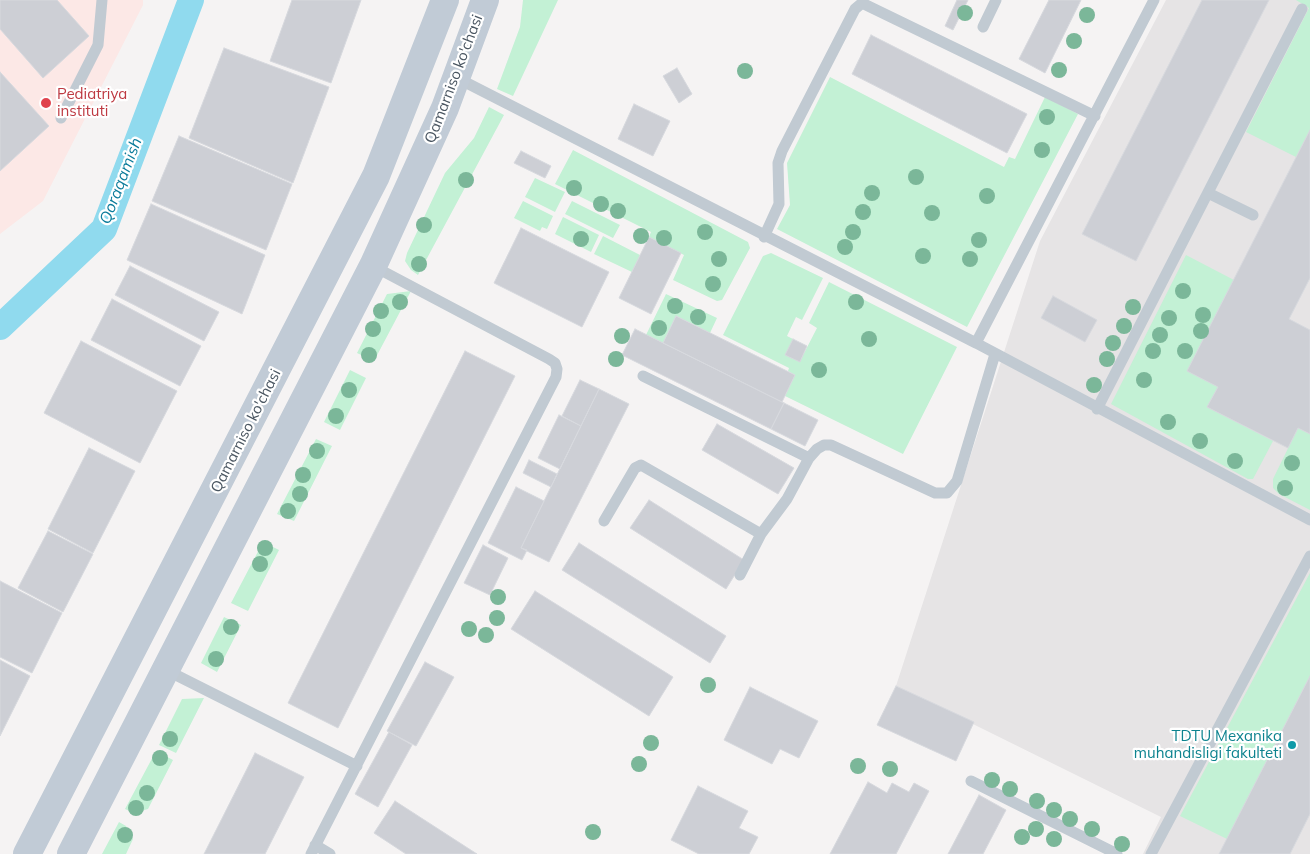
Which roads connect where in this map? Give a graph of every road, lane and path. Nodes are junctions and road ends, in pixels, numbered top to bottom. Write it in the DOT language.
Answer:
graph roads {
  1 [pos="102,0"];
  2 [pos="445,0"];
  3 [pos="485,0"];
  4 [pos="996,0"];
  5 [pos="1154,0"];
  6 [pos="1302,9"];
  7 [pos="983,27"];
  8 [pos="457,78"];
  9 [pos="1094,116"];
  10 [pos="61,118"];
  11 [pos="1208,193"];
  12 [pos="1253,215"];
  13 [pos="764,237"];
  14 [pos="373,266"];
  15 [pos="976,343"];
  16 [pos="995,354"];
  17 [pos="643,376"];
  18 [pos="1097,409"];
  19 [pos="809,458"];
  20 [pos="1310,520"];
  21 [pos="604,521"];
  22 [pos="760,534"];
  23 [pos="1310,556"];
  24 [pos="740,575"];
  25 [pos="166,670"];
  26 [pos="357,766"];
  27 [pos="971,781"];
  28 [pos="313,850"];
  29 [pos="27,854"];
  30 [pos="71,854"];
  31 [pos="330,854"];
  32 [pos="1118,854"];
  33 [pos="1151,854"];
  1 -- 10 [label="lane"];
  2 -- 29 [label="main road, Qamarniso ko'chasi"];
  3 -- 8 [label="main road, Qamarniso ko'chasi"];
  4 -- 7 [label="lane"];
  5 -- 9 [label="lane"];
  6 -- 11 [label="lane"];
  8 -- 13 [label="lane"];
  8 -- 14 [label="main road, Qamarniso ko'chasi"];
  9 -- 13 [label="lane"];
  9 -- 15 [label="lane"];
  11 -- 12 [label="lane"];
  11 -- 18 [label="lane"];
  13 -- 15 [label="lane"];
  14 -- 25 [label="main road, Qamarniso ko'chasi"];
  14 -- 26 [label="lane"];
  15 -- 16 [label="lane"];
  16 -- 18 [label="lane"];
  16 -- 19 [label="lane"];
  17 -- 19 [label="lane"];
  18 -- 20 [label="lane"];
  19 -- 22 [label="lane"];
  21 -- 22 [label="lane"];
  22 -- 24 [label="lane"];
  23 -- 33 [label="lane"];
  25 -- 26 [label="lane"];
  25 -- 30 [label="main road, Qamarniso ko'chasi"];
  26 -- 28 [label="lane"];
  27 -- 32 [label="lane"];
  28 -- 31 [label="lane"];
}
